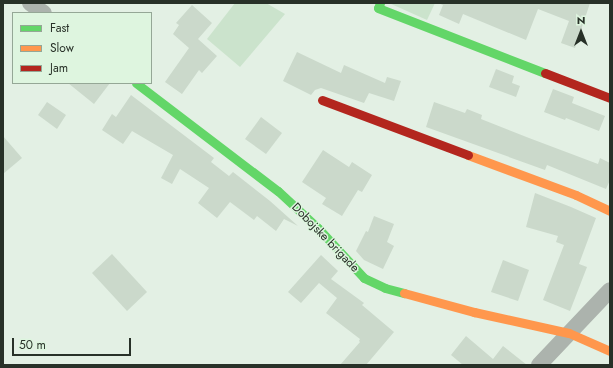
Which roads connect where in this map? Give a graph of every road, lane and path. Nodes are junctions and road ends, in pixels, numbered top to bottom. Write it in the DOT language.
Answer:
graph roads {
  1 [pos="30,3"];
  2 [pos="380,3"];
  3 [pos="43,12"];
  4 [pos="137,84"];
  5 [pos="610,98"];
  6 [pos="322,100"];
  7 [pos="610,211"];
  8 [pos="610,290"];
  9 [pos="569,334"];
  10 [pos="610,351"];
  11 [pos="539,365"];
  1 -- 3 [label="street"];
  2 -- 5 [label="street"];
  4 -- 9 [label="street, Dobojske brigade"];
  6 -- 7 [label="street"];
  8 -- 9 [label="street"];
  9 -- 10 [label="street, Dobojske brigade"];
  9 -- 11 [label="street"];
}
